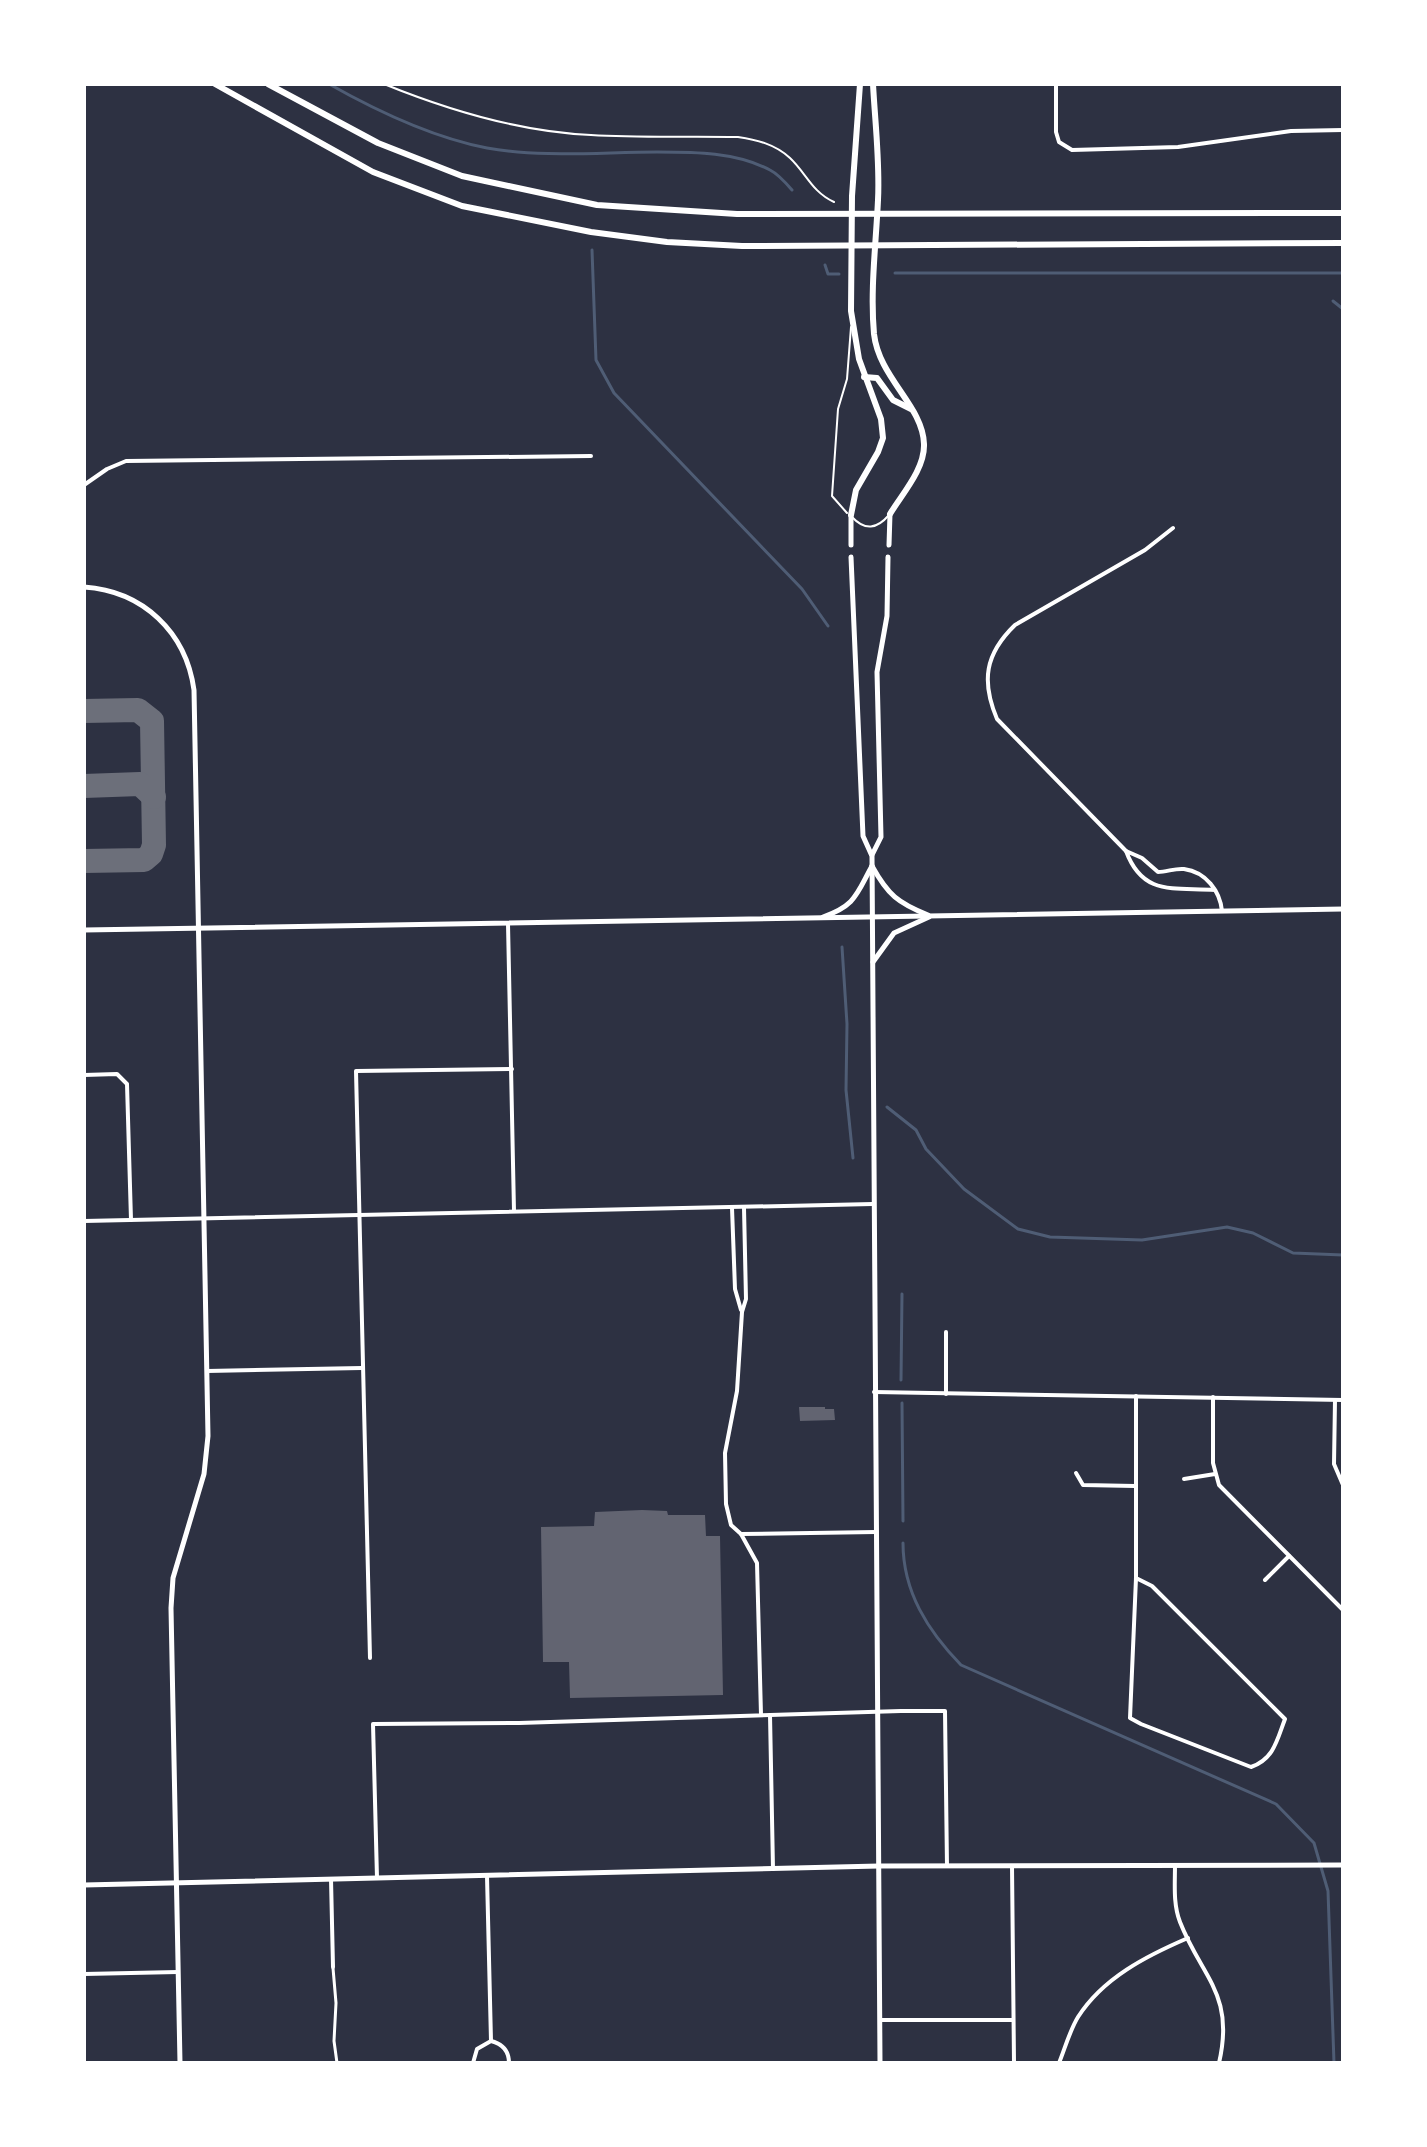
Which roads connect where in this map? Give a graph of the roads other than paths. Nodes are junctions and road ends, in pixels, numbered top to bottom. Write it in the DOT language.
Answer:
graph roads {
  1 [pos="215,84"];
  2 [pos="268,84"];
  3 [pos="860,84"];
  4 [pos="873,84"];
  5 [pos="1056,84"];
  6 [pos="1343,130"];
  7 [pos="1343,213"];
  8 [pos="852,214"];
  9 [pos="876,214"];
  10 [pos="1343,243"];
  11 [pos="851,245"];
  12 [pos="875,246"];
  13 [pos="851,311"];
  14 [pos="864,377"];
  15 [pos="912,409"];
  16 [pos="591,456"];
  17 [pos="84,485"];
  18 [pos="890,514"];
  19 [pos="851,515"];
  20 [pos="1173,528"];
  21 [pos="851,545"];
  22 [pos="889,545"];
  23 [pos="851,557"];
  24 [pos="888,557"];
  25 [pos="84,587"];
  26 [pos="1126,851"];
  27 [pos="872,856"];
  28 [pos="872,865"];
  29 [pos="1215,890"];
  30 [pos="1343,909"];
  31 [pos="1222,911"];
  32 [pos="931,916"];
  33 [pos="872,917"];
  34 [pos="819,918"];
  35 [pos="508,924"];
  36 [pos="198,929"];
  37 [pos="84,930"];
  38 [pos="872,962"];
  39 [pos="512,1069"];
  40 [pos="84,1075"];
  41 [pos="873,1204"];
  42 [pos="732,1208"];
  43 [pos="744,1208"];
  44 [pos="514,1211"];
  45 [pos="360,1214"];
  46 [pos="205,1219"];
  47 [pos="131,1220"];
  48 [pos="84,1221"];
  49 [pos="742,1312"];
  50 [pos="946,1332"];
  51 [pos="362,1368"];
  52 [pos="207,1371"];
  53 [pos="874,1392"];
  54 [pos="946,1395"];
  55 [pos="1136,1396"];
  56 [pos="1213,1397"];
  57 [pos="1335,1400"];
  58 [pos="1343,1400"];
  59 [pos="1076,1473"];
  60 [pos="1215,1474"];
  61 [pos="1184,1479"];
  62 [pos="1343,1485"];
  63 [pos="1135,1486"];
  64 [pos="876,1532"];
  65 [pos="741,1534"];
  66 [pos="1289,1556"];
  67 [pos="1136,1578"];
  68 [pos="1265,1580"];
  69 [pos="1343,1610"];
  70 [pos="370,1658"];
  71 [pos="879,1712"];
  72 [pos="761,1715"];
  73 [pos="770,1715"];
  74 [pos="1175,1865"];
  75 [pos="1343,1865"];
  76 [pos="879,1866"];
  77 [pos="947,1866"];
  78 [pos="1012,1866"];
  79 [pos="773,1869"];
  80 [pos="487,1876"];
  81 [pos="377,1878"];
  82 [pos="331,1879"];
  83 [pos="176,1883"];
  84 [pos="84,1885"];
  85 [pos="1188,1938"];
  86 [pos="333,1967"];
  87 [pos="179,1972"];
  88 [pos="84,1974"];
  89 [pos="880,2020"];
  90 [pos="1013,2020"];
  91 [pos="491,2041"];
  92 [pos="180,2063"];
  93 [pos="337,2063"];
  94 [pos="473,2063"];
  95 [pos="509,2063"];
  96 [pos="880,2063"];
  97 [pos="1014,2063"];
  98 [pos="1059,2063"];
  99 [pos="1219,2063"];
  1 -- 11 [label="main road"];
  2 -- 8 [label="main road"];
  3 -- 8 [label="main road"];
  4 -- 9 [label="main road"];
  5 -- 6 [label="street"];
  7 -- 9 [label="main road"];
  8 -- 9 [label="main road"];
  8 -- 11 [label="main road"];
  9 -- 12 [label="main road"];
  10 -- 12 [label="main road"];
  11 -- 12 [label="main road"];
  11 -- 13 [label="main road"];
  12 -- 15 [label="main road"];
  13 -- 14 [label="main road"];
  13 -- 19 [label="lane"];
  14 -- 15 [label="main road"];
  14 -- 19 [label="main road"];
  15 -- 18 [label="main road"];
  16 -- 17 [label="street"];
  18 -- 19 [label="lane"];
  18 -- 22 [label="street"];
  19 -- 21 [label="street"];
  20 -- 26 [label="street"];
  23 -- 27 [label="street"];
  24 -- 27 [label="street"];
  25 -- 36 [label="street"];
  26 -- 29 [label="street"];
  26 -- 29 [label="street"];
  27 -- 28 [label="street"];
  28 -- 32 [label="street"];
  28 -- 33 [label="street"];
  28 -- 34 [label="street"];
  29 -- 31 [label="street"];
  30 -- 31 [label="street"];
  31 -- 32 [label="street"];
  32 -- 33 [label="street"];
  32 -- 38 [label="street"];
  33 -- 34 [label="street"];
  33 -- 38 [label="street"];
  34 -- 35 [label="street"];
  35 -- 36 [label="street"];
  35 -- 39 [label="street"];
  36 -- 37 [label="street"];
  36 -- 46 [label="street"];
  38 -- 41 [label="street"];
  39 -- 44 [label="street"];
  39 -- 45 [label="street"];
  40 -- 47 [label="street"];
  41 -- 43 [label="street"];
  41 -- 53 [label="street"];
  42 -- 43 [label="street"];
  42 -- 44 [label="street"];
  42 -- 49 [label="street"];
  43 -- 49 [label="street"];
  44 -- 45 [label="street"];
  45 -- 46 [label="street"];
  45 -- 51 [label="street"];
  46 -- 47 [label="street"];
  46 -- 52 [label="street"];
  47 -- 48 [label="street"];
  49 -- 65 [label="street"];
  50 -- 54 [label="street"];
  51 -- 52 [label="street"];
  51 -- 70 [label="street"];
  52 -- 83 [label="street"];
  53 -- 54 [label="street"];
  53 -- 64 [label="street"];
  54 -- 55 [label="street"];
  55 -- 56 [label="street"];
  55 -- 63 [label="street"];
  56 -- 57 [label="street"];
  56 -- 60 [label="street"];
  57 -- 58 [label="street"];
  57 -- 62 [label="street"];
  59 -- 63 [label="street"];
  60 -- 61 [label="street"];
  60 -- 66 [label="street"];
  63 -- 67 [label="street"];
  64 -- 65 [label="street"];
  64 -- 71 [label="street"];
  65 -- 72 [label="street"];
  66 -- 68 [label="street"];
  66 -- 69 [label="street"];
  67 -- 67 [label="street"];
  71 -- 73 [label="street"];
  71 -- 76 [label="street"];
  71 -- 77 [label="street"];
  72 -- 73 [label="street"];
  72 -- 81 [label="street"];
  73 -- 79 [label="street"];
  74 -- 75 [label="street"];
  74 -- 78 [label="street"];
  74 -- 85 [label="street"];
  76 -- 77 [label="street"];
  76 -- 79 [label="street"];
  76 -- 89 [label="street"];
  77 -- 78 [label="street"];
  78 -- 90 [label="street"];
  79 -- 80 [label="street"];
  80 -- 81 [label="street"];
  80 -- 91 [label="street"];
  81 -- 82 [label="street"];
  82 -- 83 [label="street"];
  82 -- 86 [label="street"];
  83 -- 84 [label="street"];
  83 -- 87 [label="street"];
  85 -- 98 [label="street"];
  85 -- 99 [label="street"];
  86 -- 93 [label="street"];
  87 -- 88 [label="street"];
  87 -- 92 [label="street"];
  89 -- 90 [label="street"];
  89 -- 96 [label="street"];
  90 -- 97 [label="street"];
  91 -- 94 [label="street"];
  91 -- 95 [label="street"];
}
